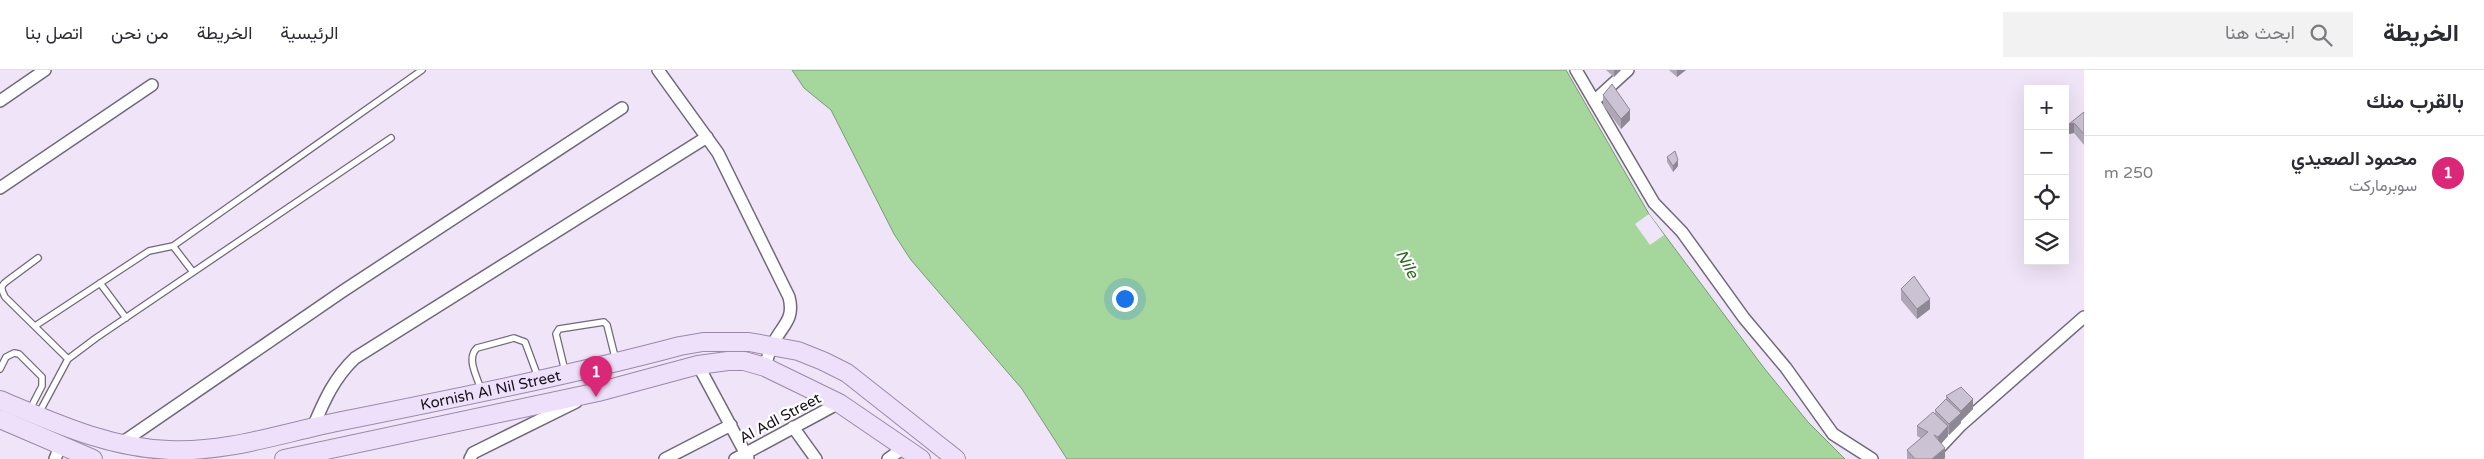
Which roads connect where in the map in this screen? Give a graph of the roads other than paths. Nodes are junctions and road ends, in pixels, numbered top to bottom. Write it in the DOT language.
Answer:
graph roads {
  1 [pos="45,70"];
  2 [pos="422,70"];
  3 [pos="658,70"];
  4 [pos="1576,70"];
  5 [pos="1628,70"];
  6 [pos="152,85"];
  7 [pos="0,101"];
  8 [pos="1594,102"];
  9 [pos="622,108"];
  10 [pos="707,137"];
  11 [pos="391,138"];
  12 [pos="0,188"];
  13 [pos="174,246"];
  14 [pos="38,258"];
  15 [pos="193,272"];
  16 [pos="100,283"];
  17 [pos="2084,317"];
  18 [pos="126,318"];
  19 [pos="35,326"];
  20 [pos="772,345"];
  21 [pos="68,360"];
  22 [pos="616,361"];
  23 [pos="698,365"];
  24 [pos="765,367"];
  25 [pos="0,370"];
  26 [pos="566,373"];
  27 [pos="538,379"];
  28 [pos="598,392"];
  29 [pos="482,393"];
  30 [pos="0,400"];
  31 [pos="839,403"];
  32 [pos="33,413"];
  33 [pos="0,419"];
  34 [pos="731,425"];
  35 [pos="313,427"];
  36 [pos="793,427"];
  37 [pos="120,444"];
  38 [pos="905,446"];
  39 [pos="58,452"];
  40 [pos="747,456"];
  41 [pos="94,459"];
  42 [pos="284,459"];
  43 [pos="470,459"];
  44 [pos="666,459"];
  45 [pos="735,459"];
  46 [pos="816,459"];
  47 [pos="888,459"];
  48 [pos="921,459"];
  49 [pos="956,459"];
  50 [pos="1872,459"];
  51 [pos="1929,459"];
  1 -- 7 [label="street"];
  2 -- 13 [label="lane"];
  3 -- 10 [label="street"];
  4 -- 8 [label="street"];
  5 -- 8 [label="street"];
  6 -- 12 [label="street"];
  8 -- 50 [label="street"];
  9 -- 37 [label="street"];
  10 -- 20 [label="street"];
  10 -- 35 [label="street"];
  11 -- 15 [label="lane"];
  13 -- 15 [label="lane"];
  13 -- 16 [label="lane"];
  14 -- 19 [label="lane"];
  15 -- 18 [label="lane"];
  16 -- 18 [label="lane"];
  16 -- 19 [label="lane"];
  17 -- 51 [label="street"];
  18 -- 21 [label="lane"];
  19 -- 21 [label="lane"];
  20 -- 22 [label="main road, Kornish Al Nil Street"];
  20 -- 24 [label="street"];
  20 -- 49 [label="main road, Kornish Al Nil Street"];
  21 -- 32 [label="lane"];
  22 -- 26 [label="main road, Kornish Al Nil Street"];
  22 -- 26 [label="lane"];
  23 -- 24 [label="main road, Kornish Al Nil Street"];
  23 -- 28 [label="main road, Kornish Al Nil Street"];
  23 -- 34 [label="street"];
  24 -- 31 [label="main road, Kornish Al Nil Street"];
  25 -- 32 [label="lane"];
  26 -- 27 [label="main road, Kornish Al Nil Street"];
  27 -- 29 [label="main road, Kornish Al Nil Street"];
  27 -- 29 [label="lane"];
  28 -- 42 [label="main road, Kornish Al Nil Street"];
  28 -- 43 [label="street"];
  29 -- 35 [label="main road, Kornish Al Nil Street"];
  30 -- 32 [label="main road, Kornish Al Nil Street"];
  31 -- 36 [label="street, Al Adl Street"];
  31 -- 38 [label="main road, Kornish Al Nil Street"];
  32 -- 37 [label="main road, Kornish Al Nil Street"];
  33 -- 39 [label="main road"];
  34 -- 40 [label="street"];
  34 -- 44 [label="street"];
  35 -- 37 [label="main road, Kornish Al Nil Street"];
  36 -- 40 [label="street, Al Adl Street"];
  36 -- 46 [label="street"];
  38 -- 47 [label="street"];
  38 -- 48 [label="main road, Kornish Al Nil Street"];
  39 -- 41 [label="main road"];
  40 -- 45 [label="street, Al Adl Street"];
}
